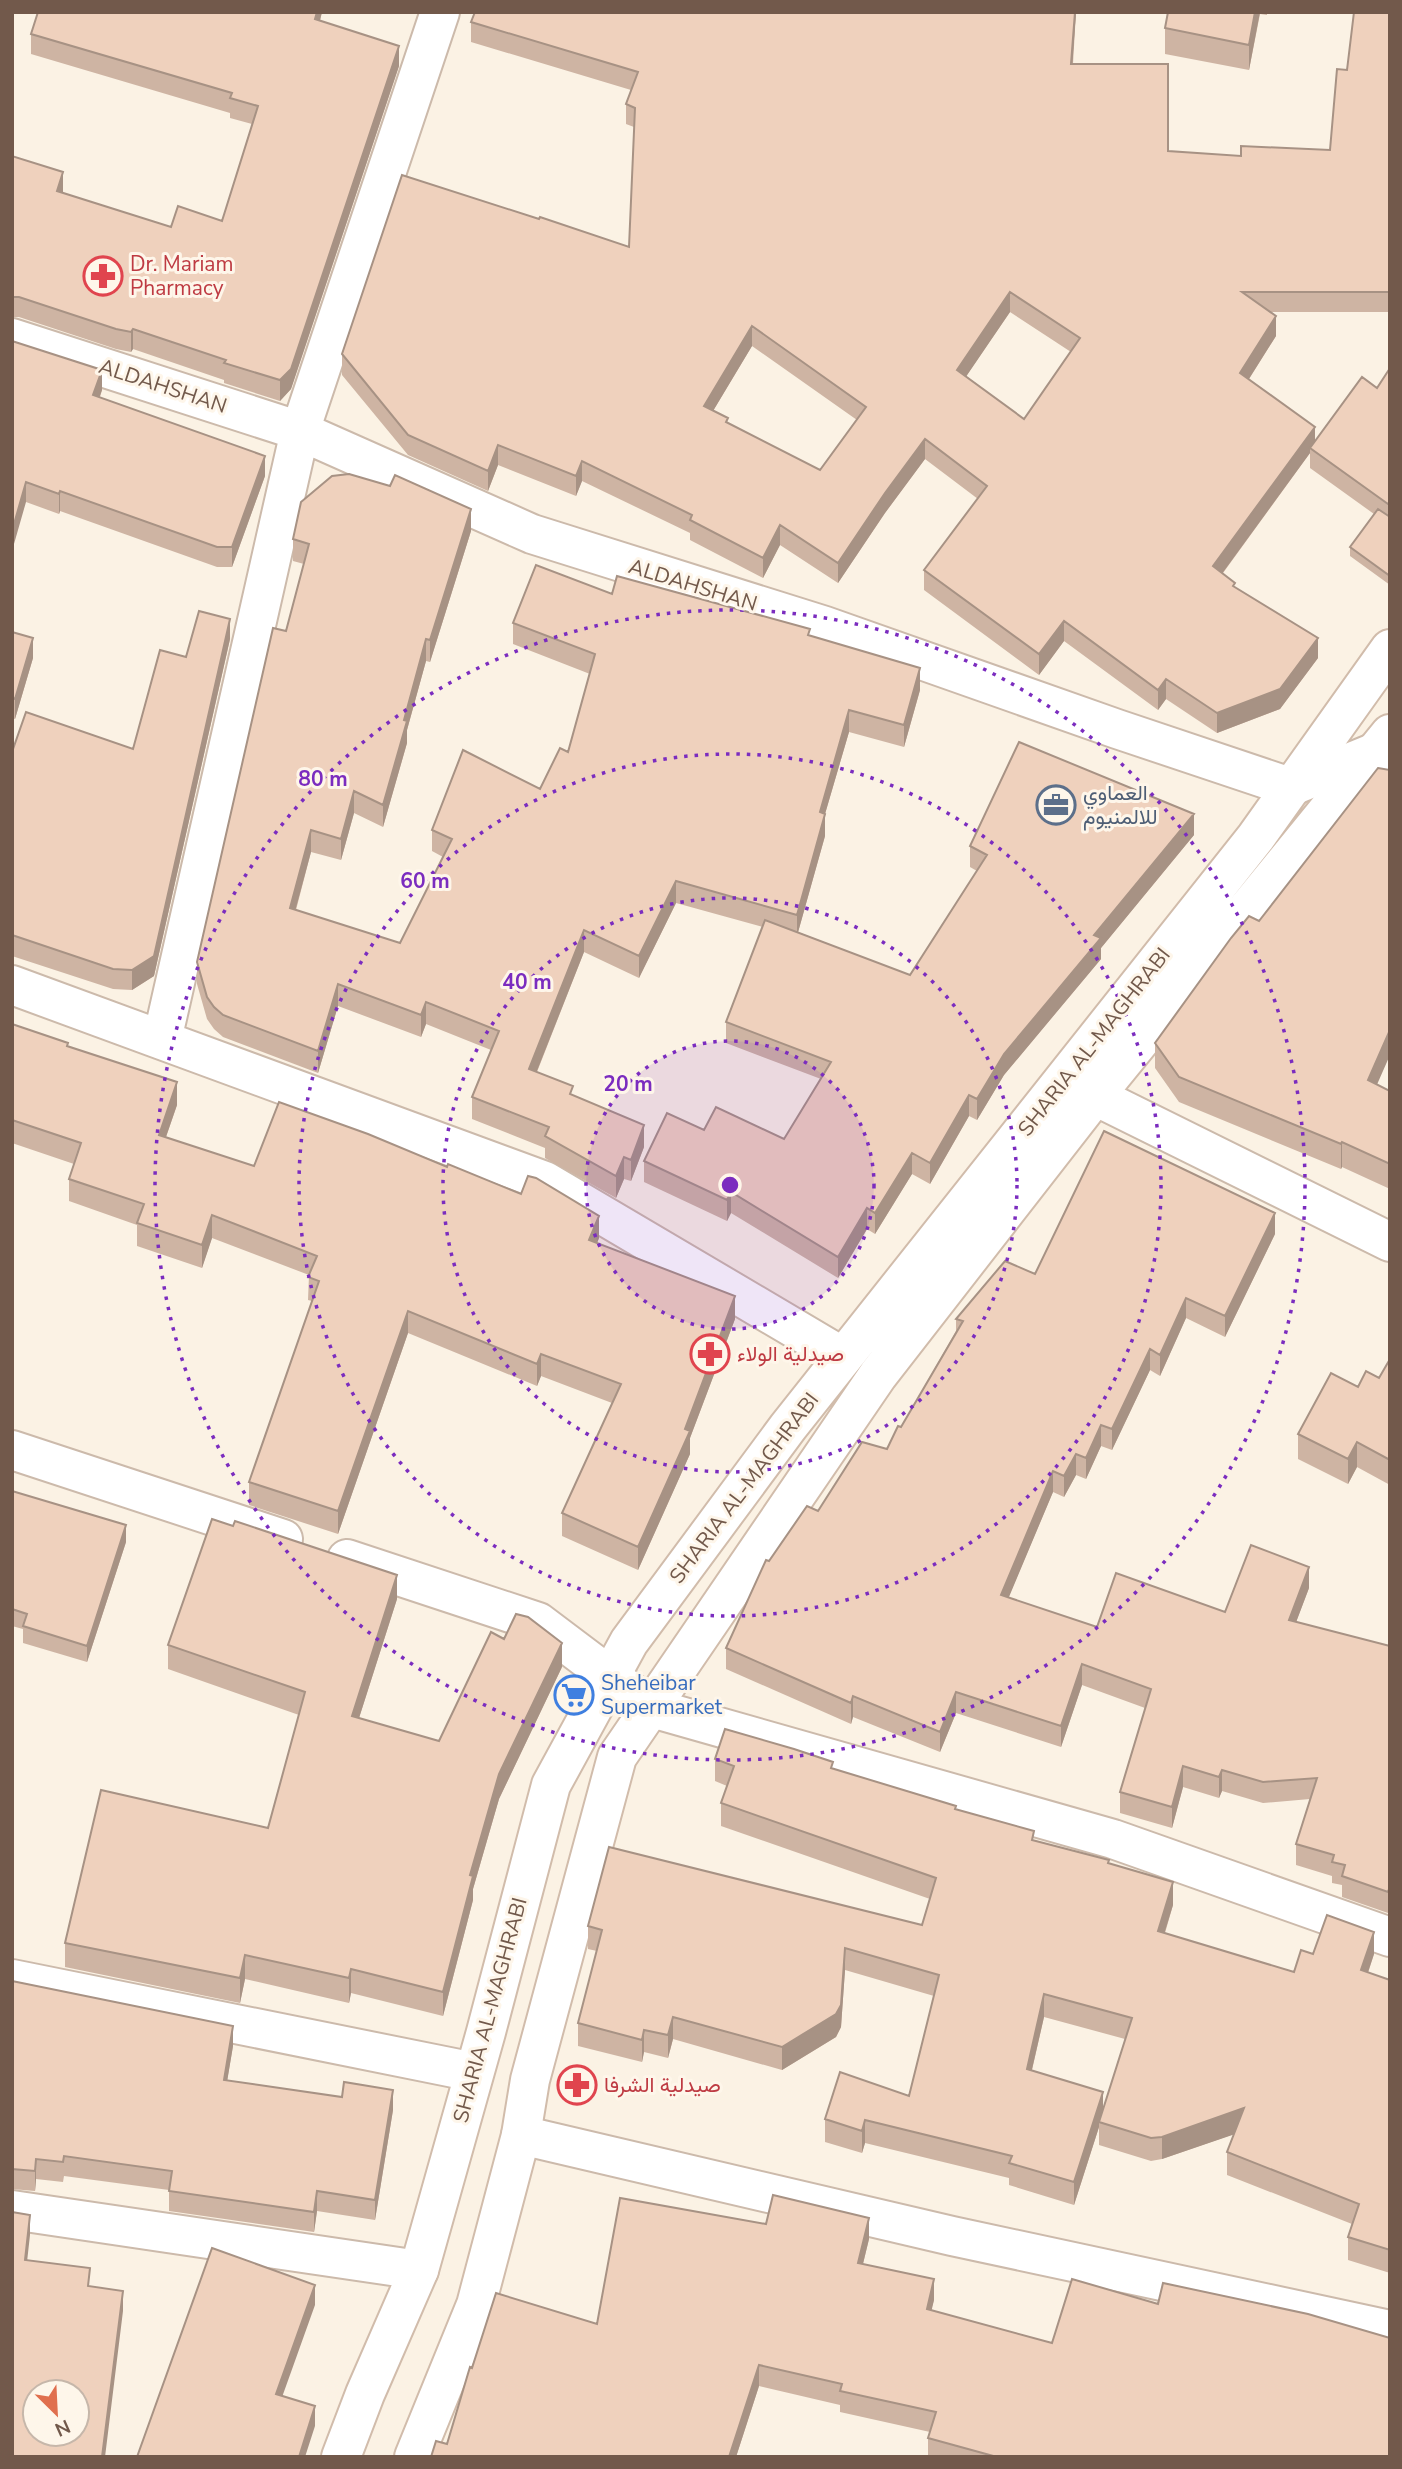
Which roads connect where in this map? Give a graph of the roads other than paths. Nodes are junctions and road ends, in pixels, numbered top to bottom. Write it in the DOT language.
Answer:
graph roads {
  1 [pos="440,12"];
  2 [pos="12,338"];
  3 [pos="300,431"];
  4 [pos="1390,649"];
  5 [pos="1386,747"];
  6 [pos="1290,787"];
  7 [pos="12,985"];
  8 [pos="162,1040"];
  9 [pos="1095,1096"];
  10 [pos="1390,1242"];
  11 [pos="843,1357"];
  12 [pos="12,1450"];
  13 [pos="611,1677"];
  14 [pos="652,1708"];
  15 [pos="1390,1937"];
  16 [pos="12,1979"];
  17 [pos="474,2072"];
  18 [pos="520,2135"];
  19 [pos="12,2210"];
  20 [pos="419,2270"];
  21 [pos="1390,2330"];
  22 [pos="341,2457"];
  23 [pos="414,2457"];
  1 -- 3 [label="street"];
  2 -- 3 [label="street, ALDAHSHAN"];
  3 -- 6 [label="street, ALDAHSHAN"];
  3 -- 8 [label="street"];
  4 -- 6 [label="street, SHARIA AL-MAGHRABI"];
  5 -- 6 [label="street"];
  5 -- 9 [label="street, SHARIA AL-MAGHRABI"];
  6 -- 11 [label="street, SHARIA AL-MAGHRABI"];
  7 -- 8 [label="street"];
  8 -- 11 [label="street"];
  9 -- 10 [label="street"];
  9 -- 14 [label="street, SHARIA AL-MAGHRABI"];
  11 -- 13 [label="street, SHARIA AL-MAGHRABI"];
  12 -- 13 [label="street"];
  13 -- 14 [label="street"];
  13 -- 17 [label="street, SHARIA AL-MAGHRABI"];
  14 -- 15 [label="street"];
  14 -- 18 [label="street, SHARIA AL-MAGHRABI"];
  16 -- 17 [label="street"];
  17 -- 20 [label="street, SHARIA AL-MAGHRABI"];
  18 -- 21 [label="street"];
  18 -- 23 [label="street, SHARIA AL-MAGHRABI"];
  19 -- 20 [label="street"];
  20 -- 22 [label="street, SHARIA AL-MAGHRABI"];
}
